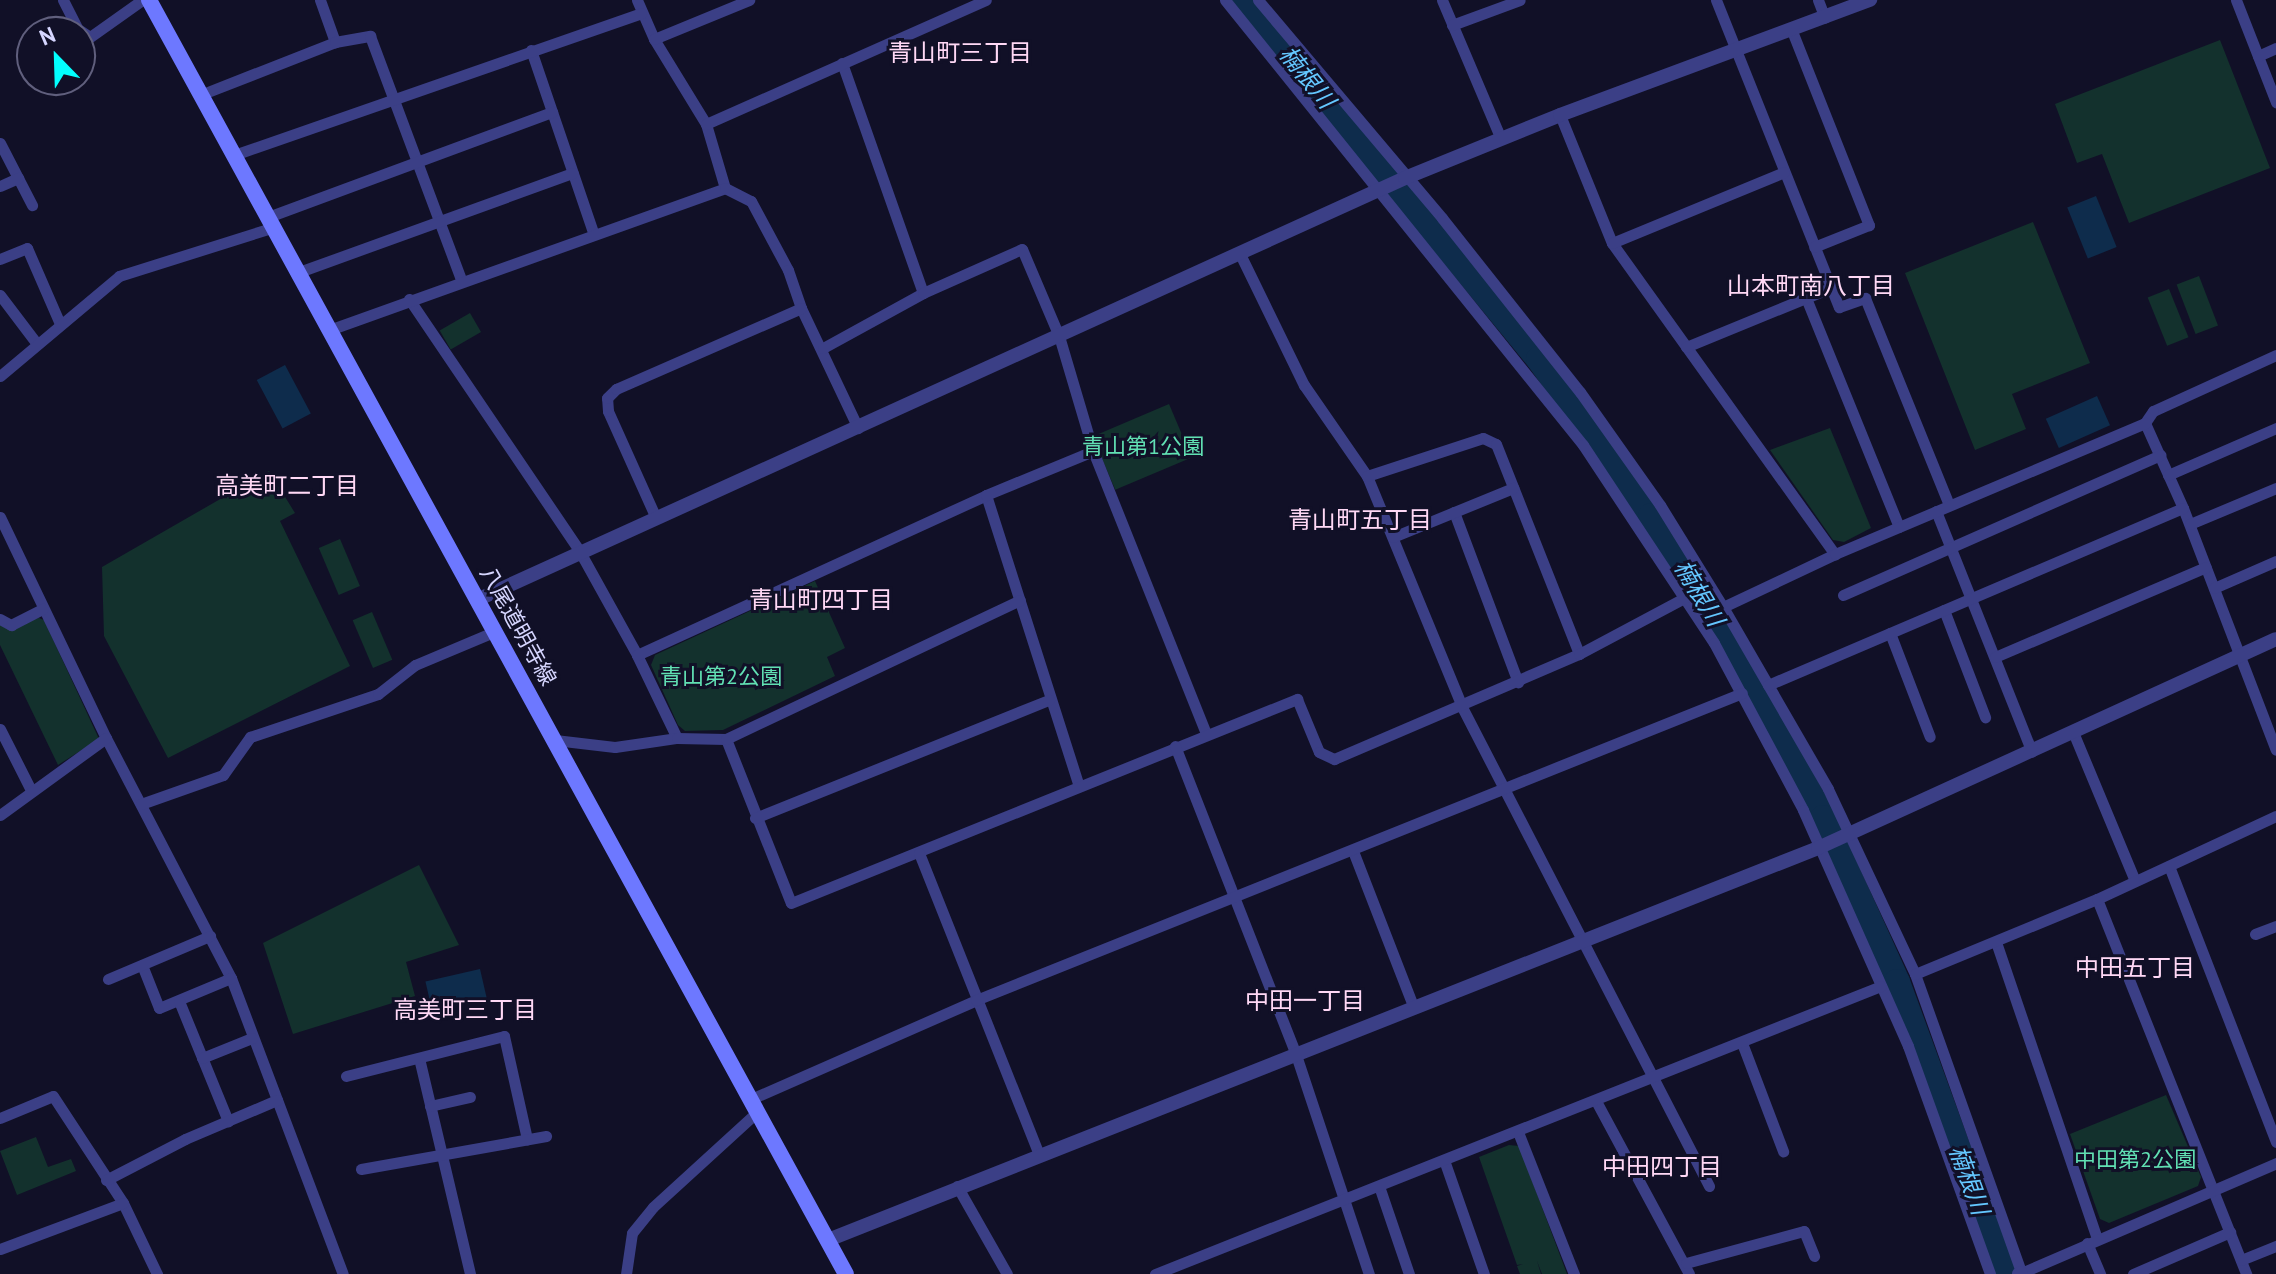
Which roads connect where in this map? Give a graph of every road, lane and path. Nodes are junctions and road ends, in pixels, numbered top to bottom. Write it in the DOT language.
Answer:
graph roads {
  1 [pos="63,0"];
  2 [pos="142,0"];
  3 [pos="149,0"];
  4 [pos="320,0"];
  5 [pos="637,0"];
  6 [pos="749,0"];
  7 [pos="986,0"];
  8 [pos="1225,0"];
  9 [pos="1258,0"];
  10 [pos="1442,0"];
  11 [pos="1520,0"];
  12 [pos="1716,0"];
  13 [pos="1818,0"];
  14 [pos="1870,0"];
  15 [pos="2236,0"];
  16 [pos="641,13"];
  17 [pos="1825,18"];
  18 [pos="1452,25"];
  19 [pos="1792,31"];
  20 [pos="654,39"];
  21 [pos="335,42"];
  22 [pos="2276,48"];
  23 [pos="531,50"];
  24 [pos="1737,52"];
  25 [pos="2258,56"];
  26 [pos="842,63"];
  27 [pos="200,95"];
  28 [pos="397,100"];
  29 [pos="2276,102"];
  30 [pos="552,112"];
  31 [pos="1560,115"];
  32 [pos="706,124"];
  33 [pos="1501,139"];
  34 [pos="0,143"];
  35 [pos="234,155"];
  36 [pos="418,160"];
  37 [pos="1784,172"];
  38 [pos="573,173"];
  39 [pos="18,178"];
  40 [pos="1405,178"];
  41 [pos="0,186"];
  42 [pos="725,188"];
  43 [pos="1381,192"];
  44 [pos="32,205"];
  45 [pos="439,221"];
  46 [pos="271,222"];
  47 [pos="593,232"];
  48 [pos="1612,243"];
  49 [pos="1814,247"];
  50 [pos="1240,254"];
  51 [pos="0,259"];
  52 [pos="299,272"];
  53 [pos="461,280"];
  54 [pos="1830,288"];
  55 [pos="923,293"];
  56 [pos="0,295"];
  57 [pos="1806,298"];
  58 [pos="409,299"];
  59 [pos="801,308"];
  60 [pos="60,324"];
  61 [pos="329,330"];
  62 [pos="1059,336"];
  63 [pos="37,344"];
  64 [pos="1686,347"];
  65 [pos="823,348"];
  66 [pos="2276,355"];
  67 [pos="0,376"];
  68 [pos="2145,423"];
  69 [pos="858,428"];
  70 [pos="2276,428"];
  71 [pos="1093,451"];
  72 [pos="2160,455"];
  73 [pos="2168,475"];
  74 [pos="1367,476"];
  75 [pos="1513,488"];
  76 [pos="2276,488"];
  77 [pos="986,495"];
  78 [pos="1949,505"];
  79 [pos="2183,508"];
  80 [pos="1936,511"];
  81 [pos="1454,512"];
  82 [pos="0,517"];
  83 [pos="656,518"];
  84 [pos="2190,524"];
  85 [pos="1899,527"];
  86 [pos="1393,537"];
  87 [pos="1951,547"];
  88 [pos="580,552"];
  89 [pos="1835,554"];
  90 [pos="2276,561"];
  91 [pos="2206,567"];
  92 [pos="2214,588"];
  93 [pos="1843,595"];
  94 [pos="1686,597"];
  95 [pos="1972,598"];
  96 [pos="479,599"];
  97 [pos="1020,600"];
  98 [pos="1723,607"];
  99 [pos="43,609"];
  100 [pos="1944,610"];
  101 [pos="0,619"];
  102 [pos="496,631"];
  103 [pos="1890,633"];
  104 [pos="2276,639"];
  105 [pos="1579,654"];
  106 [pos="637,655"];
  107 [pos="2240,656"];
  108 [pos="1995,657"];
  109 [pos="1518,682"];
  110 [pos="1768,685"];
  111 [pos="1742,693"];
  112 [pos="1049,700"];
  113 [pos="1462,707"];
  114 [pos="1985,717"];
  115 [pos="0,729"];
  116 [pos="2073,732"];
  117 [pos="1206,733"];
  118 [pos="1930,737"];
  119 [pos="106,738"];
  120 [pos="677,738"];
  121 [pos="726,739"];
  122 [pos="555,740"];
  123 [pos="1175,746"];
  124 [pos="2276,750"];
  125 [pos="2032,752"];
  126 [pos="1079,786"];
  127 [pos="31,790"];
  128 [pos="1505,790"];
  129 [pos="141,804"];
  130 [pos="0,815"];
  131 [pos="2276,816"];
  132 [pos="755,818"];
  133 [pos="1834,842"];
  134 [pos="1353,851"];
  135 [pos="919,853"];
  136 [pos="2169,866"];
  137 [pos="2135,881"];
  138 [pos="1235,899"];
  139 [pos="2097,899"];
  140 [pos="2275,929"];
  141 [pos="2255,934"];
  142 [pos="210,936"];
  143 [pos="1996,942"];
  144 [pos="1581,943"];
  145 [pos="142,965"];
  146 [pos="1915,974"];
  147 [pos="231,978"];
  148 [pos="108,979"];
  149 [pos="1881,986"];
  150 [pos="976,1000"];
  151 [pos="179,1001"];
  152 [pos="1414,1008"];
  153 [pos="252,1038"];
  154 [pos="1742,1043"];
  155 [pos="1296,1055"];
  156 [pos="202,1058"];
  157 [pos="419,1058"];
  158 [pos="346,1076"];
  159 [pos="1655,1077"];
  160 [pos="470,1097"];
  161 [pos="277,1100"];
  162 [pos="1596,1101"];
  163 [pos="754,1105"];
  164 [pos="430,1106"];
  165 [pos="0,1118"];
  166 [pos="228,1121"];
  167 [pos="1518,1132"];
  168 [pos="546,1136"];
  169 [pos="527,1139"];
  170 [pos="2276,1142"];
  171 [pos="1783,1151"];
  172 [pos="442,1154"];
  173 [pos="1039,1155"];
  174 [pos="1444,1160"];
  175 [pos="2276,1163"];
  176 [pos="361,1169"];
  177 [pos="106,1180"];
  178 [pos="957,1186"];
  179 [pos="1379,1186"];
  180 [pos="1709,1186"];
  181 [pos="2212,1190"];
  182 [pos="1342,1201"];
  183 [pos="123,1203"];
  184 [pos="2230,1232"];
  185 [pos="828,1240"];
  186 [pos="2092,1240"];
  187 [pos="2276,1246"];
  188 [pos="0,1249"];
  189 [pos="1814,1256"];
  190 [pos="2241,1260"];
  191 [pos="1687,1268"];
  192 [pos="157,1274"];
  193 [pos="343,1274"];
  194 [pos="470,1274"];
  195 [pos="626,1274"];
  196 [pos="846,1274"];
  197 [pos="1007,1274"];
  198 [pos="1155,1274"];
  199 [pos="1369,1274"];
  200 [pos="1409,1274"];
  201 [pos="1484,1274"];
  202 [pos="1574,1274"];
  203 [pos="1990,1274"];
  204 [pos="2021,1274"];
  205 [pos="2100,1274"];
  206 [pos="2133,1274"];
  207 [pos="2246,1274"];
  1 -- 2 [label="street"];
  3 -- 27 [label="main road, 八尾道明寺線"];
  4 -- 21 [label="street"];
  5 -- 16 [label="street"];
  6 -- 20 [label="street"];
  7 -- 26 [label="street"];
  8 -- 43 [label="street"];
  9 -- 40 [label="street"];
  10 -- 18 [label="street"];
  11 -- 18 [label="street"];
  12 -- 24 [label="street"];
  13 -- 17 [label="street"];
  14 -- 17 [label="street"];
  15 -- 25 [label="street"];
  16 -- 20 [label="street"];
  16 -- 23 [label="street"];
  17 -- 19 [label="street"];
  18 -- 33 [label="street"];
  19 -- 24 [label="street"];
  19 -- 49 [label="street"];
  20 -- 32 [label="street"];
  21 -- 27 [label="street"];
  21 -- 28 [label="street"];
  22 -- 25 [label="street"];
  23 -- 28 [label="street"];
  23 -- 30 [label="street"];
  24 -- 31 [label="street"];
  24 -- 37 [label="street"];
  25 -- 29 [label="street"];
  26 -- 32 [label="street"];
  26 -- 55 [label="street"];
  27 -- 35 [label="main road, 八尾道明寺線"];
  28 -- 35 [label="street"];
  28 -- 36 [label="street"];
  30 -- 36 [label="street"];
  30 -- 38 [label="street"];
  31 -- 33 [label="street"];
  31 -- 48 [label="street"];
  32 -- 42 [label="street"];
  33 -- 40 [label="street"];
  34 -- 39 [label="street"];
  35 -- 46 [label="main road, 八尾道明寺線"];
  36 -- 45 [label="street"];
  36 -- 46 [label="street"];
  37 -- 48 [label="street"];
  37 -- 49 [label="street"];
  38 -- 45 [label="street"];
  38 -- 47 [label="street"];
  39 -- 41 [label="street"];
  39 -- 44 [label="street"];
  40 -- 43 [label="street"];
  40 -- 98 [label="street"];
  42 -- 47 [label="street"];
  42 -- 59 [label="street"];
  43 -- 50 [label="street"];
  43 -- 94 [label="street"];
  45 -- 52 [label="street"];
  45 -- 53 [label="street"];
  46 -- 52 [label="main road, 八尾道明寺線"];
  46 -- 60 [label="street"];
  47 -- 53 [label="street"];
  48 -- 64 [label="street"];
  49 -- 54 [label="street"];
  50 -- 62 [label="street"];
  50 -- 74 [label="street"];
  51 -- 60 [label="street"];
  52 -- 61 [label="main road, 八尾道明寺線"];
  53 -- 58 [label="street"];
  54 -- 57 [label="street"];
  54 -- 78 [label="street"];
  55 -- 62 [label="street"];
  55 -- 65 [label="street"];
  56 -- 63 [label="street"];
  57 -- 64 [label="street"];
  57 -- 85 [label="street"];
  58 -- 61 [label="street"];
  58 -- 88 [label="street"];
  59 -- 65 [label="street"];
  59 -- 83 [label="street"];
  60 -- 63 [label="street"];
  61 -- 96 [label="main road, 八尾道明寺線"];
  62 -- 69 [label="street"];
  62 -- 71 [label="street"];
  63 -- 67 [label="street"];
  64 -- 89 [label="street"];
  65 -- 69 [label="street"];
  66 -- 68 [label="street"];
  68 -- 72 [label="street"];
  68 -- 78 [label="street"];
  69 -- 83 [label="street"];
  70 -- 73 [label="street"];
  71 -- 77 [label="street"];
  71 -- 117 [label="street"];
  72 -- 73 [label="street"];
  72 -- 87 [label="street"];
  73 -- 79 [label="street"];
  74 -- 75 [label="street"];
  74 -- 86 [label="street"];
  75 -- 81 [label="street"];
  75 -- 105 [label="street"];
  76 -- 84 [label="street"];
  77 -- 97 [label="street"];
  77 -- 106 [label="street"];
  78 -- 80 [label="street"];
  79 -- 84 [label="street"];
  79 -- 95 [label="street"];
  80 -- 85 [label="street"];
  80 -- 87 [label="street"];
  81 -- 86 [label="street"];
  81 -- 109 [label="street"];
  82 -- 99 [label="street"];
  83 -- 88 [label="street"];
  84 -- 91 [label="street"];
  85 -- 89 [label="street"];
  86 -- 113 [label="street"];
  87 -- 93 [label="street"];
  87 -- 95 [label="street"];
  88 -- 96 [label="street"];
  88 -- 106 [label="street"];
  89 -- 98 [label="street"];
  90 -- 92 [label="street"];
  91 -- 92 [label="street"];
  91 -- 108 [label="street"];
  92 -- 107 [label="street"];
  94 -- 105 [label="street"];
  94 -- 111 [label="street"];
  95 -- 100 [label="street"];
  95 -- 108 [label="street"];
  96 -- 102 [label="main road, 八尾道明寺線"];
  97 -- 112 [label="street"];
  97 -- 121 [label="street"];
  98 -- 110 [label="street"];
  99 -- 101 [label="street"];
  99 -- 119 [label="street"];
  100 -- 103 [label="street"];
  100 -- 114 [label="street"];
  102 -- 122 [label="main road, 八尾道明寺線"];
  102 -- 129 [label="street"];
  103 -- 110 [label="street"];
  103 -- 118 [label="street"];
  104 -- 107 [label="street"];
  105 -- 109 [label="street"];
  106 -- 120 [label="street"];
  107 -- 116 [label="street"];
  107 -- 124 [label="street"];
  108 -- 125 [label="street"];
  109 -- 113 [label="street"];
  110 -- 133 [label="street"];
  111 -- 128 [label="street"];
  111 -- 133 [label="street"];
  112 -- 126 [label="street"];
  112 -- 132 [label="street"];
  113 -- 117 [label="street"];
  113 -- 128 [label="street"];
  115 -- 127 [label="street"];
  116 -- 125 [label="street"];
  116 -- 137 [label="street"];
  117 -- 123 [label="street"];
  119 -- 127 [label="street"];
  119 -- 129 [label="street"];
  120 -- 121 [label="street"];
  120 -- 122 [label="street"];
  121 -- 132 [label="street"];
  122 -- 163 [label="main road, 八尾道明寺線"];
  123 -- 126 [label="street"];
  123 -- 138 [label="street"];
  125 -- 133 [label="street"];
  126 -- 135 [label="street"];
  127 -- 130 [label="street"];
  128 -- 134 [label="street"];
  128 -- 144 [label="street"];
  129 -- 142 [label="street"];
  131 -- 136 [label="street"];
  132 -- 135 [label="street"];
  133 -- 144 [label="street"];
  133 -- 146 [label="street"];
  133 -- 149 [label="street"];
  134 -- 138 [label="street"];
  134 -- 152 [label="street"];
  135 -- 150 [label="street"];
  136 -- 137 [label="street"];
  136 -- 170 [label="street"];
  137 -- 139 [label="street"];
  138 -- 150 [label="street"];
  138 -- 155 [label="street"];
  139 -- 143 [label="street"];
  139 -- 181 [label="street"];
  140 -- 141 [label="street"];
  142 -- 145 [label="street"];
  142 -- 147 [label="street"];
  143 -- 146 [label="street"];
  143 -- 186 [label="street"];
  144 -- 152 [label="street"];
  144 -- 159 [label="street"];
  145 -- 148 [label="street"];
  145 -- 151 [label="street"];
  146 -- 204 [label="street"];
  147 -- 151 [label="street"];
  147 -- 153 [label="street"];
  149 -- 154 [label="street"];
  149 -- 203 [label="street"];
  150 -- 163 [label="street"];
  150 -- 173 [label="street"];
  151 -- 156 [label="street"];
  152 -- 155 [label="street"];
  153 -- 156 [label="street"];
  153 -- 161 [label="street"];
  154 -- 159 [label="street"];
  154 -- 171 [label="street"];
  155 -- 173 [label="street"];
  155 -- 182 [label="street"];
  156 -- 166 [label="street"];
  157 -- 158 [label="street"];
  157 -- 164 [label="street"];
  157 -- 169 [label="street"];
  159 -- 162 [label="street"];
  159 -- 180 [label="street"];
  160 -- 164 [label="street"];
  161 -- 166 [label="street"];
  161 -- 193 [label="street"];
  162 -- 167 [label="street"];
  162 -- 191 [label="street"];
  163 -- 185 [label="main road, 八尾道明寺線"];
  163 -- 195 [label="street"];
  164 -- 172 [label="street"];
  165 -- 177 [label="street"];
  166 -- 177 [label="street"];
  167 -- 174 [label="street"];
  167 -- 202 [label="street"];
  168 -- 169 [label="street"];
  169 -- 172 [label="street"];
  172 -- 176 [label="street"];
  172 -- 194 [label="street"];
  173 -- 178 [label="street"];
  174 -- 179 [label="street"];
  174 -- 201 [label="street"];
  175 -- 181 [label="street"];
  177 -- 183 [label="street"];
  178 -- 185 [label="street"];
  178 -- 197 [label="street"];
  179 -- 182 [label="street"];
  179 -- 200 [label="street"];
  181 -- 184 [label="street"];
  181 -- 186 [label="street"];
  182 -- 198 [label="street"];
  182 -- 199 [label="street"];
  183 -- 188 [label="street"];
  183 -- 192 [label="street"];
  184 -- 190 [label="street"];
  184 -- 206 [label="street"];
  185 -- 196 [label="main road, 八尾道明寺線"];
  186 -- 204 [label="street"];
  186 -- 205 [label="street"];
  187 -- 190 [label="street"];
  189 -- 191 [label="street"];
  190 -- 207 [label="street"];
}
